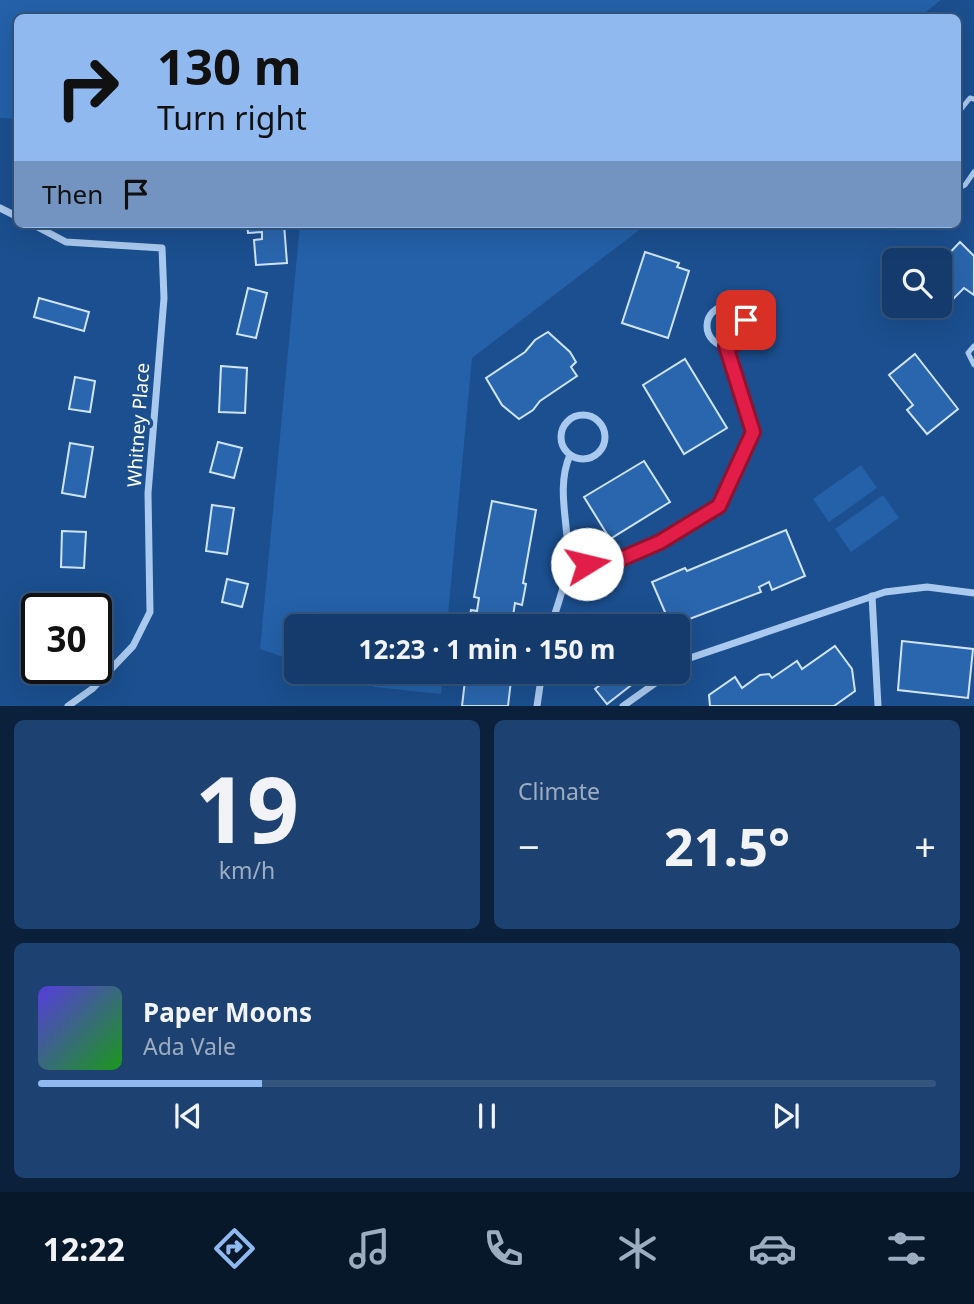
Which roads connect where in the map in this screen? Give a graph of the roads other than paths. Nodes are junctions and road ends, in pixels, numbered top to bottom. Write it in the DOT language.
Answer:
graph roads {
  1 [pos="974,99"];
  2 [pos="961,109"];
  3 [pos="974,172"];
  4 [pos="961,188"];
  5 [pos="40,228"];
  6 [pos="726,346"];
  7 [pos="974,346"];
  8 [pos="974,365"];
  9 [pos="570,455"];
  10 [pos="568,564"];
  11 [pos="974,593"];
  12 [pos="872,597"];
  13 [pos="554,614"];
  14 [pos="690,659"];
  15 [pos="540,684"];
  16 [pos="654,684"];
  17 [pos="68,705"];
  18 [pos="537,705"];
  19 [pos="623,705"];
  20 [pos="878,705"];
  1 -- 2 [label="lane"];
  3 -- 4 [label="lane"];
  5 -- 17 [label="street, Whitney Place"];
  6 -- 6 [label="street"];
  6 -- 10 [label="street"];
  7 -- 8 [label="lane"];
  9 -- 9 [label="street"];
  9 -- 10 [label="street"];
  10 -- 13 [label="street"];
  11 -- 12 [label="street"];
  12 -- 14 [label="street"];
  12 -- 20 [label="street"];
  15 -- 18 [label="street"];
  16 -- 19 [label="street"];
}
